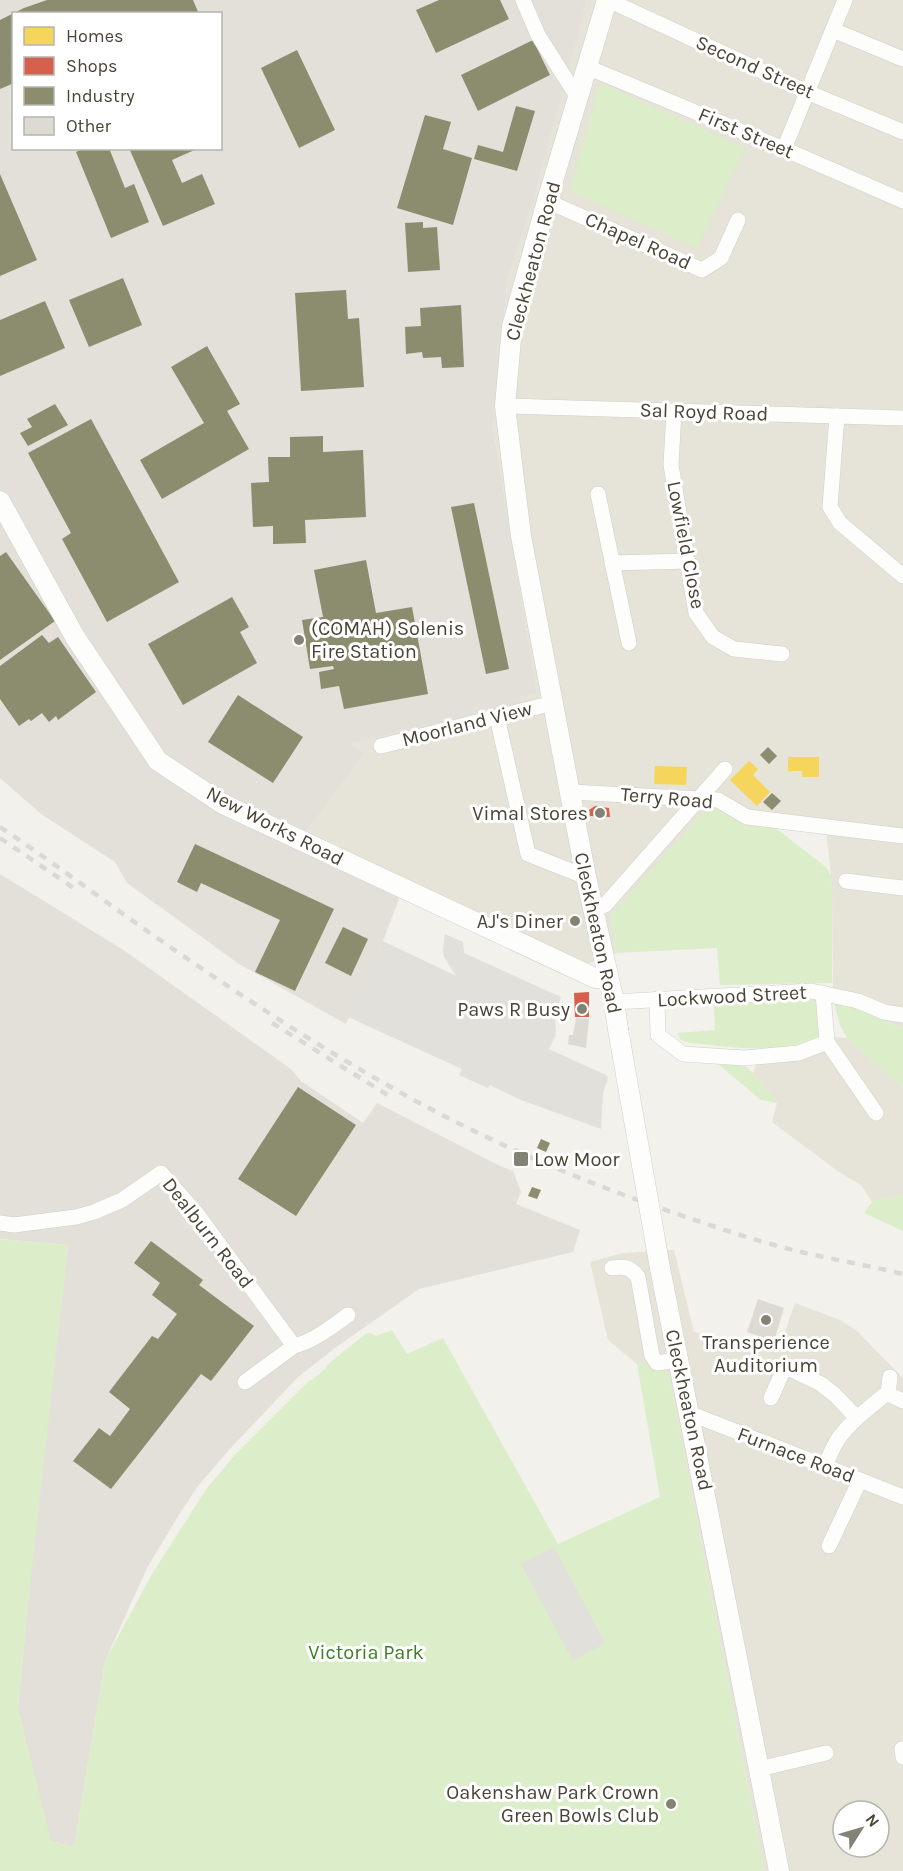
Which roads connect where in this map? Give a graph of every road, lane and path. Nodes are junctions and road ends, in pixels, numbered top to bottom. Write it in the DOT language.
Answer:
graph roads {
  1 [pos="523,0"];
  2 [pos="608,0"];
  3 [pos="845,0"];
  4 [pos="833,30"];
  5 [pos="903,59"];
  6 [pos="587,67"];
  7 [pos="807,92"];
  8 [pos="578,98"];
  9 [pos="903,132"];
  10 [pos="784,149"];
  11 [pos="547,201"];
  12 [pos="903,201"];
  13 [pos="738,220"];
  14 [pos="505,406"];
  15 [pos="674,411"];
  16 [pos="837,416"];
  17 [pos="903,418"];
  18 [pos="598,494"];
  19 [pos="0,501"];
  20 [pos="687,561"];
  21 [pos="612,563"];
  22 [pos="903,576"];
  23 [pos="629,643"];
  24 [pos="782,654"];
  25 [pos="554,703"];
  26 [pos="497,717"];
  27 [pos="381,746"];
  28 [pos="725,769"];
  29 [pos="571,792"];
  30 [pos="699,800"];
  31 [pos="903,836"];
  32 [pos="586,878"];
  33 [pos="846,880"];
  34 [pos="903,888"];
  35 [pos="594,909"];
  36 [pos="608,979"];
  37 [pos="823,993"];
  38 [pos="657,999"];
  39 [pos="614,1002"];
  40 [pos="903,1015"];
  41 [pos="828,1042"];
  42 [pos="876,1113"];
  43 [pos="0,1223"];
  44 [pos="612,1268"];
  45 [pos="348,1316"];
  46 [pos="294,1346"];
  47 [pos="678,1360"];
  48 [pos="890,1377"];
  49 [pos="245,1382"];
  50 [pos="888,1394"];
  51 [pos="771,1398"];
  52 [pos="903,1401"];
  53 [pos="689,1413"];
  54 [pos="857,1418"];
  55 [pos="825,1467"];
  56 [pos="860,1480"];
  57 [pos="903,1497"];
  58 [pos="829,1546"];
  59 [pos="826,1754"];
  60 [pos="759,1769"];
  61 [pos="779,1871"];
  1 -- 8 [label="street"];
  2 -- 6 [label="street, Cleckheaton Road"];
  2 -- 7 [label="street, Second Street"];
  3 -- 4 [label="street"];
  4 -- 5 [label="street"];
  4 -- 7 [label="street"];
  6 -- 8 [label="street, Cleckheaton Road"];
  6 -- 10 [label="street, First Street"];
  7 -- 9 [label="street, Second Street"];
  7 -- 10 [label="street"];
  8 -- 11 [label="street, Cleckheaton Road"];
  10 -- 12 [label="street, First Street"];
  11 -- 13 [label="street, Chapel Road"];
  11 -- 14 [label="street, Cleckheaton Road"];
  14 -- 15 [label="street, Sal Royd Road"];
  14 -- 25 [label="street, Cleckheaton Road"];
  15 -- 16 [label="street, Sal Royd Road"];
  15 -- 20 [label="street, Lowfield Close"];
  16 -- 17 [label="street, Sal Royd Road"];
  16 -- 22 [label="street"];
  18 -- 21 [label="street"];
  19 -- 36 [label="street, New Works Road"];
  20 -- 21 [label="street"];
  20 -- 24 [label="street, Lowfield Close"];
  21 -- 23 [label="street"];
  25 -- 26 [label="street, Moorland View"];
  25 -- 29 [label="street, Cleckheaton Road"];
  26 -- 27 [label="street, Moorland View"];
  26 -- 32 [label="street"];
  28 -- 30 [label="street"];
  29 -- 30 [label="street, Terry Road"];
  29 -- 32 [label="street, Cleckheaton Road"];
  30 -- 31 [label="street, Terry Road"];
  30 -- 35 [label="street"];
  32 -- 35 [label="street, Cleckheaton Road"];
  33 -- 34 [label="street"];
  35 -- 36 [label="street, Cleckheaton Road"];
  36 -- 39 [label="street, Cleckheaton Road"];
  37 -- 38 [label="street, Lockwood Street"];
  37 -- 40 [label="street, Lockwood Street"];
  37 -- 41 [label="street"];
  38 -- 39 [label="street, Lockwood Street"];
  38 -- 41 [label="street"];
  39 -- 47 [label="street, Cleckheaton Road, bridge"];
  41 -- 42 [label="street"];
  43 -- 46 [label="street, Dealburn Road"];
  44 -- 47 [label="street"];
  45 -- 46 [label="street"];
  46 -- 49 [label="street"];
  47 -- 53 [label="street, Cleckheaton Road"];
  48 -- 50 [label="street"];
  50 -- 52 [label="street"];
  50 -- 54 [label="street"];
  51 -- 54 [label="street"];
  53 -- 55 [label="street, Furnace Road"];
  53 -- 60 [label="street, Cleckheaton Road"];
  54 -- 55 [label="street"];
  55 -- 56 [label="street, Furnace Road"];
  56 -- 57 [label="street, Furnace Road"];
  56 -- 58 [label="street"];
  59 -- 60 [label="street"];
  60 -- 61 [label="street, Cleckheaton Road"];
}
